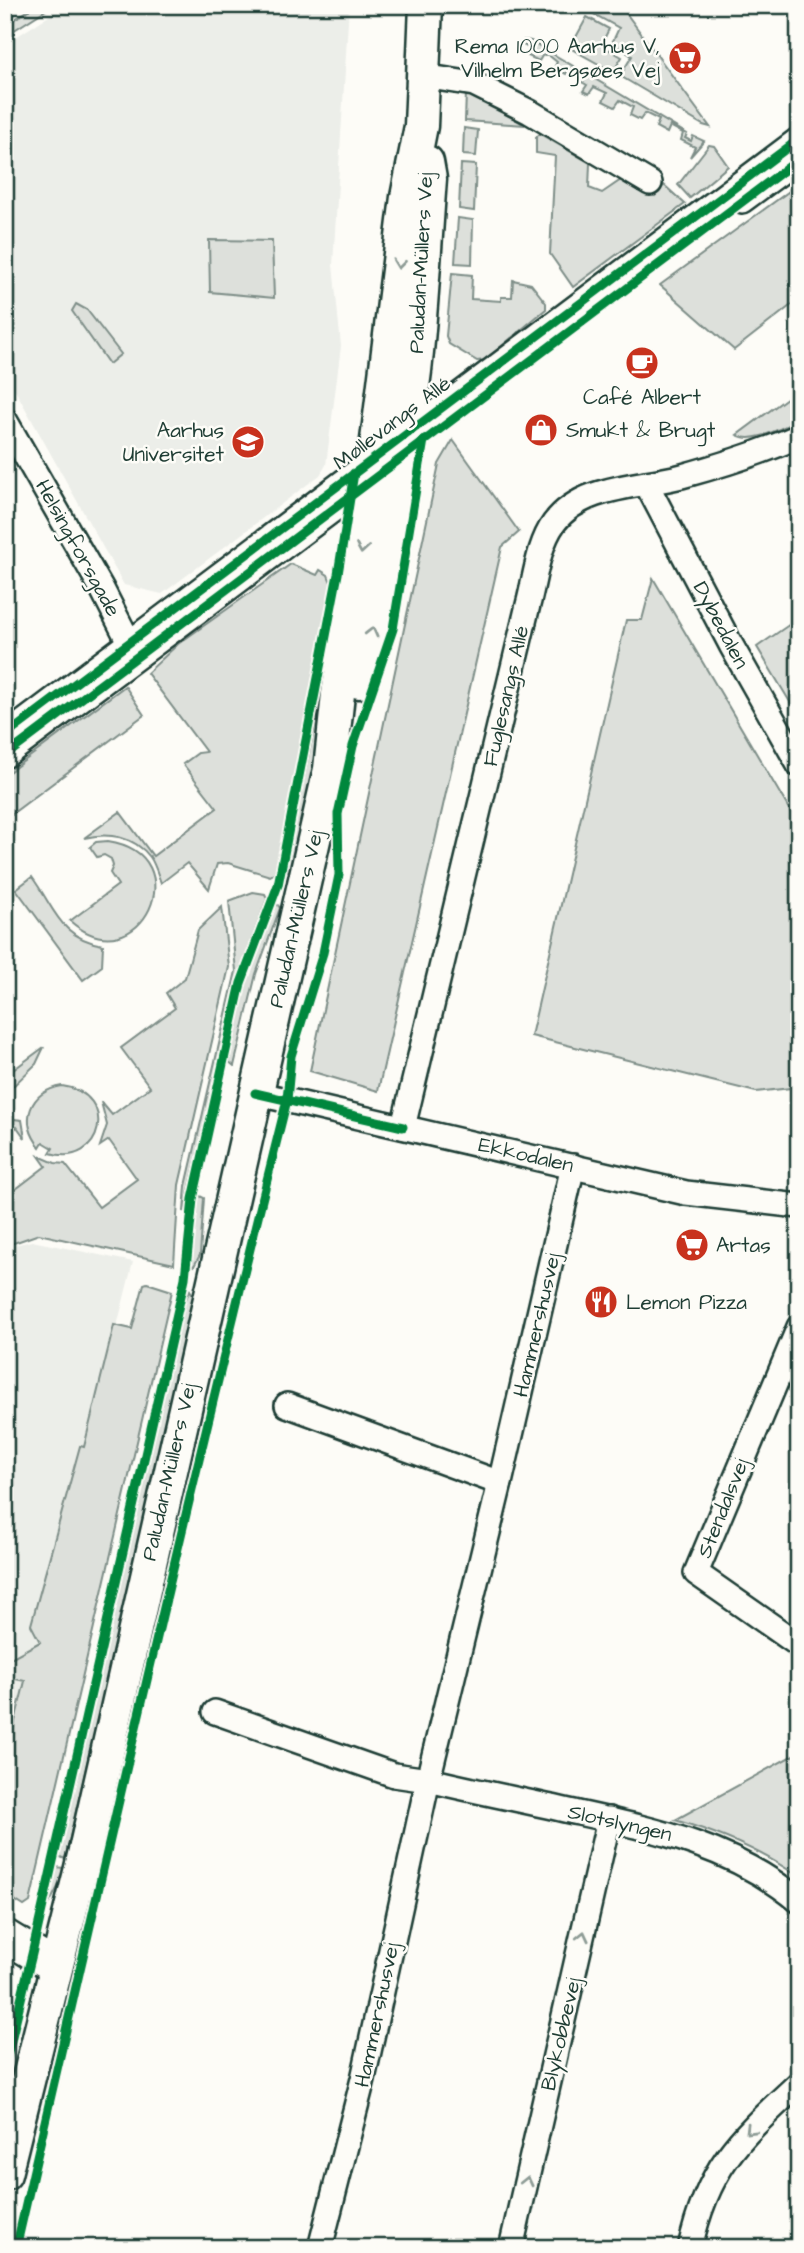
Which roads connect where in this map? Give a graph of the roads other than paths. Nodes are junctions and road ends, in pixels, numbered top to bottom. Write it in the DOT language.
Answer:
graph roads {
  1 [pos="426,5"];
  2 [pos="423,76"];
  3 [pos="799,139"];
  4 [pos="799,159"];
  5 [pos="650,183"];
  6 [pos="5,419"];
  7 [pos="799,436"];
  8 [pos="389,458"];
  9 [pos="646,483"];
  10 [pos="129,642"];
  11 [pos="5,736"];
  12 [pos="5,756"];
  13 [pos="799,765"];
  14 [pos="255,1093"];
  15 [pos="403,1128"];
  16 [pos="573,1166"];
  17 [pos="799,1206"];
  18 [pos="799,1327"];
  19 [pos="287,1405"];
  20 [pos="500,1483"];
  21 [pos="799,1645"];
  22 [pos="215,1712"];
  23 [pos="428,1780"];
  24 [pos="609,1819"];
  25 [pos="799,1901"];
  26 [pos="5,1936"];
  27 [pos="56,1967"];
  28 [pos="799,2083"];
  29 [pos="5,2174"];
  30 [pos="320,2248"];
  31 [pos="511,2248"];
  32 [pos="690,2248"];
  1 -- 2 [label="street, Paludan-Müllers Vej"];
  2 -- 5 [label="street"];
  2 -- 8 [label="street, Paludan-Müllers Vej"];
  3 -- 8 [label="street, Møllevangs Allé"];
  4 -- 8 [label="street, Møllevangs Allé"];
  6 -- 10 [label="street, Helsingforsgade"];
  7 -- 9 [label="street, Fuglesangs Allé"];
  8 -- 10 [label="street, Møllevangs Allé"];
  8 -- 12 [label="street, Møllevangs Allé"];
  8 -- 14 [label="street, Paludan-Müllers Vej"];
  9 -- 13 [label="street, Dybedalen"];
  9 -- 15 [label="street, Fuglesangs Allé"];
  10 -- 11 [label="street, Møllevangs Allé"];
  14 -- 15 [label="street, Ekkodalen"];
  14 -- 27 [label="street, Paludan-Müllers Vej"];
  15 -- 16 [label="street, Ekkodalen"];
  16 -- 17 [label="street, Ekkodalen"];
  16 -- 20 [label="street, Hammershusvej"];
  18 -- 21 [label="street, Stendalsvej"];
  19 -- 20 [label="street"];
  20 -- 23 [label="street, Hammershusvej"];
  22 -- 23 [label="street"];
  23 -- 24 [label="street, Slotslyngen"];
  23 -- 30 [label="street, Hammershusvej"];
  24 -- 25 [label="street, Slotslyngen"];
  31 -- 24 [label="street, Blykobbevej, one-way"];
  26 -- 27 [label="street"];
  27 -- 29 [label="street, Paludan-Müllers Vej"];
  28 -- 32 [label="street, one-way"];
}
